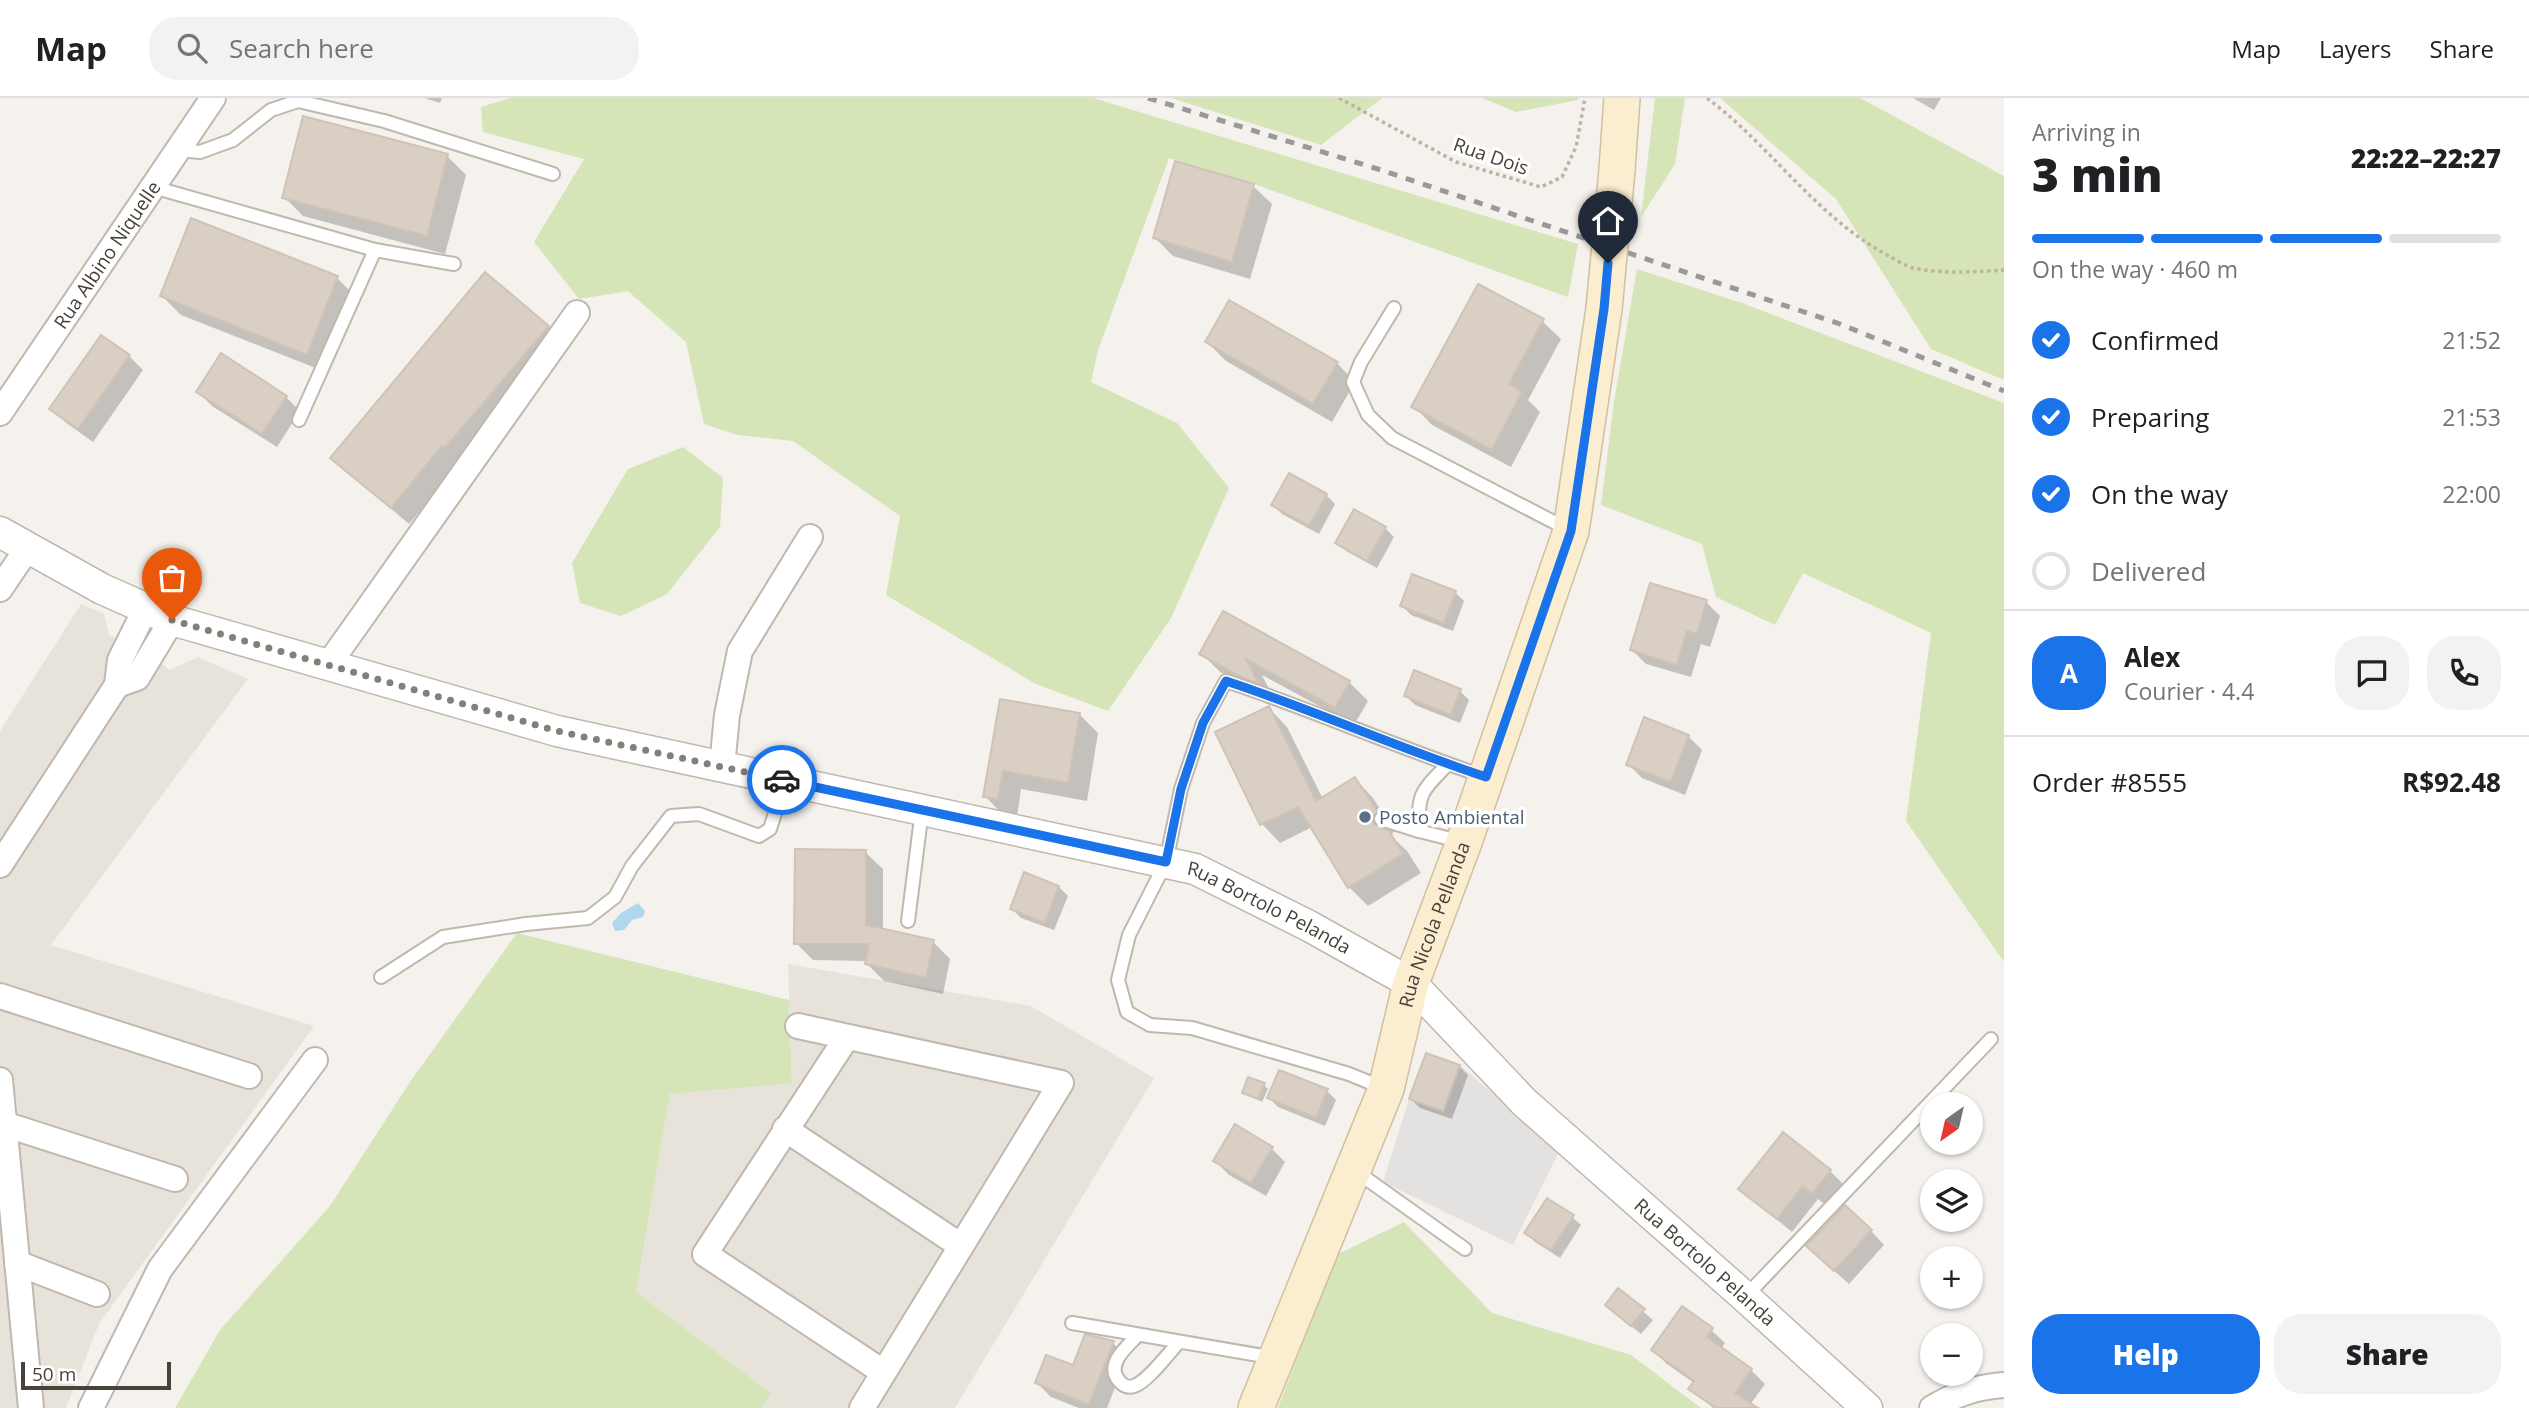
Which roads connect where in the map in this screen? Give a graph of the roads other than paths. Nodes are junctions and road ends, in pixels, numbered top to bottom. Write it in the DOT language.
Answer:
graph roads {
  1 [pos="213,98"];
  2 [pos="1622,98"];
  3 [pos="177,150"];
  4 [pos="553,174"];
  5 [pos="153,187"];
  6 [pos="375,250"];
  7 [pos="454,264"];
  8 [pos="1394,308"];
  9 [pos="578,313"];
  10 [pos="0,413"];
  11 [pos="299,420"];
  12 [pos="1571,531"];
  13 [pos="0,532"];
  14 [pos="810,537"];
  15 [pos="27,549"];
  16 [pos="0,589"];
  17 [pos="159,615"];
  18 [pos="328,665"];
  19 [pos="1447,765"];
  20 [pos="722,767"];
  21 [pos="1486,777"];
  22 [pos="785,780"];
  23 [pos="922,810"];
  24 [pos="1381,819"];
  25 [pos="1419,831"];
  26 [pos="1464,842"];
  27 [pos="1166,862"];
  28 [pos="0,865"];
  29 [pos="908,921"];
  30 [pos="381,977"];
  31 [pos="1411,984"];
  32 [pos="0,996"];
  33 [pos="798,1026"];
  34 [pos="847,1037"];
  35 [pos="1991,1039"];
  36 [pos="315,1060"];
  37 [pos="250,1076"];
  38 [pos="0,1080"];
  39 [pos="1386,1089"];
  40 [pos="4,1124"];
  41 [pos="785,1129"];
  42 [pos="1353,1170"];
  43 [pos="175,1179"];
  44 [pos="961,1246"];
  45 [pos="1465,1249"];
  46 [pos="17,1263"];
  47 [pos="97,1294"];
  48 [pos="1745,1297"];
  49 [pos="1072,1323"];
  50 [pos="1137,1336"];
  51 [pos="1178,1343"];
  52 [pos="1277,1358"];
  53 [pos="883,1372"];
  54 [pos="2004,1385"];
  55 [pos="31,1408"];
  56 [pos="91,1408"];
  57 [pos="862,1408"];
  58 [pos="1256,1408"];
  59 [pos="1867,1408"];
  60 [pos="1932,1408"];
  1 -- 3 [label="street, Rua Albino Niquelle"];
  2 -- 12 [label="main road, Rua Nicola Pellanda, bridge"];
  3 -- 4 [label="lane"];
  3 -- 5 [label="street, Rua Albino Niquelle"];
  5 -- 6 [label="lane"];
  5 -- 10 [label="street, Rua Albino Niquelle"];
  6 -- 7 [label="lane"];
  6 -- 11 [label="lane"];
  8 -- 12 [label="lane"];
  9 -- 18 [label="street"];
  12 -- 21 [label="main road, Rua Nicola Pellanda"];
  13 -- 15 [label="street, Rua Bortolo Pelanda"];
  14 -- 20 [label="street"];
  15 -- 16 [label="street"];
  15 -- 17 [label="street, Rua Bortolo Pelanda"];
  17 -- 18 [label="street, Rua Bortolo Pelanda"];
  17 -- 28 [label="street"];
  18 -- 20 [label="street, Rua Bortolo Pelanda"];
  19 -- 21 [label="lane"];
  19 -- 25 [label="lane"];
  19 -- 27 [label="lane"];
  20 -- 22 [label="street, Rua Bortolo Pelanda"];
  21 -- 26 [label="main road, Rua Nicola Pellanda"];
  22 -- 23 [label="street, Rua Bortolo Pelanda"];
  22 -- 30 [label="lane"];
  23 -- 27 [label="street, Rua Bortolo Pelanda"];
  23 -- 29 [label="lane"];
  24 -- 25 [label="lane"];
  25 -- 26 [label="lane"];
  26 -- 31 [label="main road, Rua Nicola Pellanda"];
  27 -- 31 [label="street, Rua Bortolo Pelanda"];
  27 -- 39 [label="lane"];
  31 -- 39 [label="main road, Rua Nicola Pellanda"];
  31 -- 48 [label="street, Rua Bortolo Pelanda"];
  32 -- 37 [label="street"];
  33 -- 34 [label="street"];
  34 -- 41 [label="street"];
  34 -- 44 [label="street"];
  35 -- 48 [label="lane"];
  36 -- 56 [label="street"];
  38 -- 40 [label="street"];
  39 -- 42 [label="main road, Rua Nicola Pellanda"];
  40 -- 43 [label="street"];
  40 -- 46 [label="street"];
  41 -- 44 [label="street"];
  41 -- 53 [label="street"];
  42 -- 45 [label="lane"];
  42 -- 52 [label="main road, Rua Nicola Pellanda"];
  44 -- 53 [label="street"];
  46 -- 47 [label="street"];
  46 -- 55 [label="street"];
  48 -- 59 [label="street, Rua Bortolo Pelanda"];
  49 -- 50 [label="lane"];
  50 -- 51 [label="lane"];
  50 -- 51 [label="lane"];
  51 -- 52 [label="lane"];
  52 -- 58 [label="main road, Rua Nicola Pellanda"];
  53 -- 57 [label="street"];
  54 -- 60 [label="street"];
}
